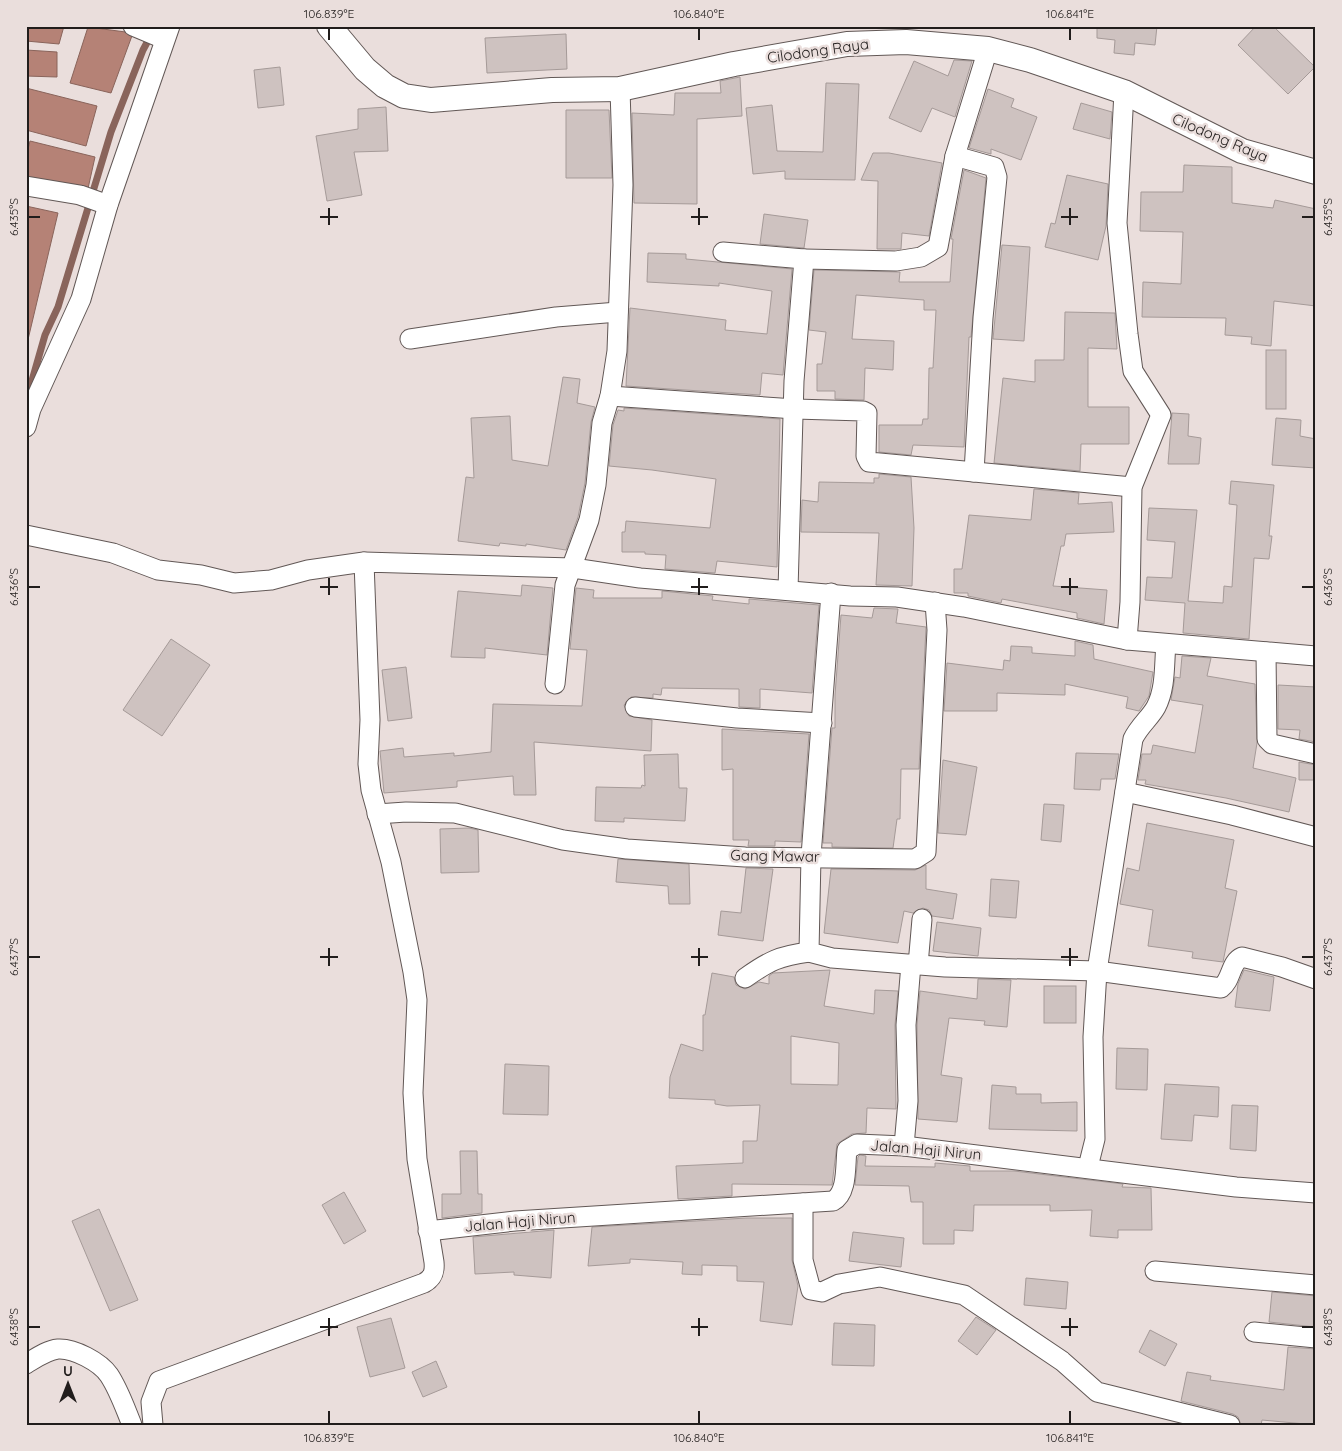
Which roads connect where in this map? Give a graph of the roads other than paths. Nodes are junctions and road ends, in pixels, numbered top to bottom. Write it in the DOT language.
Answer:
graph roads {
  1 [pos="329,26"];
  2 [pos="137,28"];
  3 [pos="164,34"];
  4 [pos="988,49"];
  5 [pos="620,89"];
  6 [pos="1124,92"];
  7 [pos="955,156"];
  8 [pos="1316,172"];
  9 [pos="26,186"];
  10 [pos="98,201"];
  11 [pos="723,252"];
  12 [pos="804,259"];
  13 [pos="618,312"];
  14 [pos="410,340"];
  15 [pos="610,396"];
  16 [pos="795,409"];
  17 [pos="26,427"];
  18 [pos="974,472"];
  19 [pos="1132,487"];
  20 [pos="26,535"];
  21 [pos="364,562"];
  22 [pos="573,568"];
  23 [pos="788,590"];
  24 [pos="831,593"];
  25 [pos="935,602"];
  26 [pos="1127,640"];
  27 [pos="1166,644"];
  28 [pos="1266,652"];
  29 [pos="1316,656"];
  30 [pos="555,684"];
  31 [pos="635,707"];
  32 [pos="822,722"];
  33 [pos="1316,754"];
  34 [pos="1125,792"];
  35 [pos="377,814"];
  36 [pos="1316,838"];
  37 [pos="811,856"];
  38 [pos="922,919"];
  39 [pos="809,952"];
  40 [pos="915,964"];
  41 [pos="1097,970"];
  42 [pos="745,978"];
  43 [pos="1316,979"];
  44 [pos="904,1146"];
  45 [pos="1088,1167"];
  46 [pos="1316,1193"];
  47 [pos="803,1202"];
  48 [pos="428,1231"];
  49 [pos="1156,1271"];
  50 [pos="1316,1285"];
  51 [pos="1254,1332"];
  52 [pos="1316,1338"];
  53 [pos="26,1364"];
  54 [pos="132,1425"];
  55 [pos="154,1425"];
  56 [pos="1230,1425"];
  1 -- 5 [label="street, Cilodong Raya"];
  2 -- 3 [label="street"];
  3 -- 10 [label="street"];
  4 -- 5 [label="street, Cilodong Raya"];
  4 -- 6 [label="street, Cilodong Raya"];
  4 -- 7 [label="street"];
  5 -- 13 [label="street"];
  6 -- 8 [label="street, Cilodong Raya"];
  6 -- 19 [label="street"];
  7 -- 12 [label="street"];
  7 -- 18 [label="street"];
  9 -- 10 [label="street"];
  10 -- 17 [label="street"];
  11 -- 12 [label="street"];
  12 -- 16 [label="street"];
  13 -- 14 [label="street"];
  13 -- 15 [label="street"];
  15 -- 16 [label="street"];
  15 -- 22 [label="street"];
  16 -- 18 [label="street"];
  16 -- 23 [label="street"];
  18 -- 19 [label="street"];
  19 -- 26 [label="street"];
  20 -- 21 [label="street"];
  21 -- 22 [label="street"];
  21 -- 35 [label="street"];
  22 -- 23 [label="street"];
  22 -- 30 [label="street"];
  23 -- 24 [label="street"];
  24 -- 25 [label="street"];
  24 -- 32 [label="street"];
  25 -- 26 [label="street"];
  25 -- 37 [label="street, Gang Mawar"];
  26 -- 27 [label="street"];
  27 -- 28 [label="street"];
  27 -- 34 [label="street"];
  28 -- 29 [label="street"];
  28 -- 33 [label="street"];
  31 -- 32 [label="street"];
  32 -- 37 [label="street"];
  34 -- 36 [label="street"];
  34 -- 41 [label="street"];
  35 -- 37 [label="street, Gang Mawar"];
  35 -- 48 [label="street"];
  37 -- 39 [label="street"];
  38 -- 40 [label="street"];
  39 -- 40 [label="street"];
  39 -- 42 [label="street"];
  40 -- 41 [label="street"];
  40 -- 44 [label="street"];
  41 -- 43 [label="street"];
  41 -- 45 [label="street"];
  44 -- 45 [label="street, Jalan Haji Nirun"];
  44 -- 47 [label="street, Jalan Haji Nirun"];
  45 -- 46 [label="street, Jalan Haji Nirun"];
  47 -- 48 [label="street, Jalan Haji Nirun"];
  47 -- 56 [label="street"];
  48 -- 55 [label="street"];
  49 -- 50 [label="street"];
  51 -- 52 [label="street"];
  53 -- 54 [label="street"];
}
